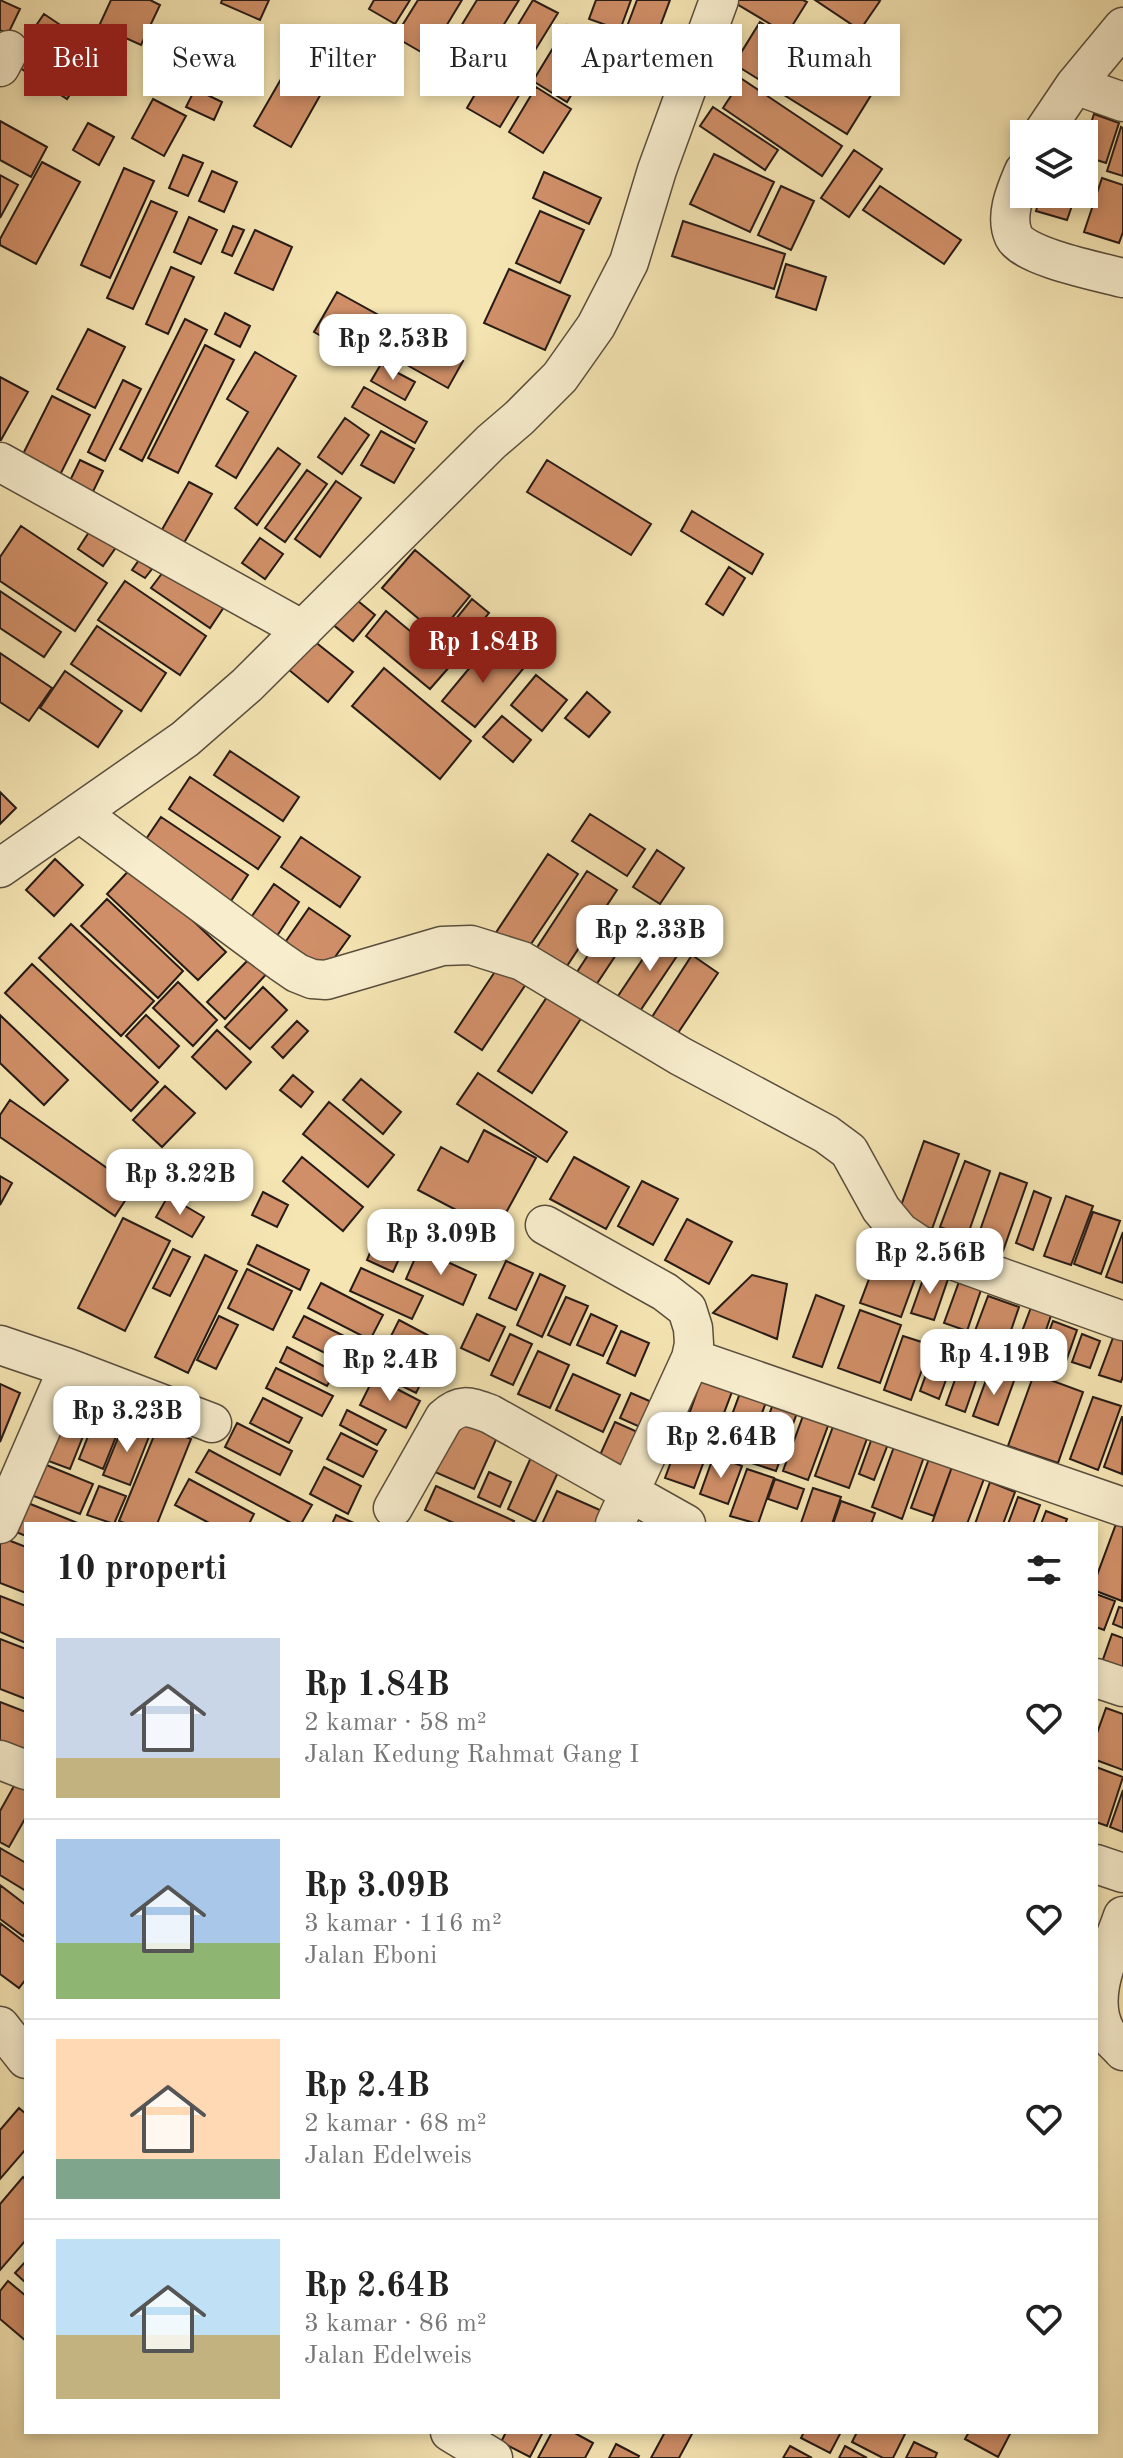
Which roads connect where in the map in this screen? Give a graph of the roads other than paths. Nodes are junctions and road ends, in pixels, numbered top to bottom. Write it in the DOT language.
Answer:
graph roads {
  1 [pos="719,0"];
  2 [pos="1123,27"];
  3 [pos="1075,85"];
  4 [pos="1123,102"];
  5 [pos="1051,120"];
  6 [pos="1012,208"];
  7 [pos="1123,278"];
  8 [pos="0,462"];
  9 [pos="303,630"];
  10 [pos="80,813"];
  11 [pos="0,868"];
  12 [pos="545,1225"];
  13 [pos="1123,1321"];
  14 [pos="692,1343"];
  15 [pos="0,1345"];
  16 [pos="68,1368"];
  17 [pos="212,1423"];
  18 [pos="1123,1507"];
  19 [pos="393,1508"];
  20 [pos="622,1508"];
  21 [pos="678,1522"];
  22 [pos="0,1524"];
  23 [pos="1098,1679"];
  24 [pos="1123,1687"];
  25 [pos="0,1760"];
  26 [pos="24,1769"];
  27 [pos="1098,1865"];
  28 [pos="1123,1873"];
  29 [pos="1123,1916"];
  30 [pos="1098,1998"];
  31 [pos="1098,2005"];
  32 [pos="0,2026"];
  33 [pos="1123,2051"];
  34 [pos="24,2056"];
  35 [pos="453,2434"];
  36 [pos="493,2458"];
  1 -- 9 [label="street"];
  2 -- 3 [label="street"];
  3 -- 4 [label="street"];
  3 -- 5 [label="street"];
  6 -- 7 [label="street"];
  8 -- 9 [label="street"];
  9 -- 10 [label="street"];
  10 -- 11 [label="street"];
  10 -- 13 [label="street"];
  12 -- 14 [label="street"];
  14 -- 18 [label="street"];
  14 -- 20 [label="street"];
  15 -- 16 [label="street"];
  16 -- 17 [label="street"];
  16 -- 22 [label="street"];
  19 -- 20 [label="street"];
  20 -- 21 [label="street"];
  23 -- 24 [label="street"];
  25 -- 26 [label="street"];
  27 -- 28 [label="street"];
  29 -- 30 [label="street"];
  31 -- 33 [label="street"];
  32 -- 34 [label="street"];
  35 -- 36 [label="street"];
}
